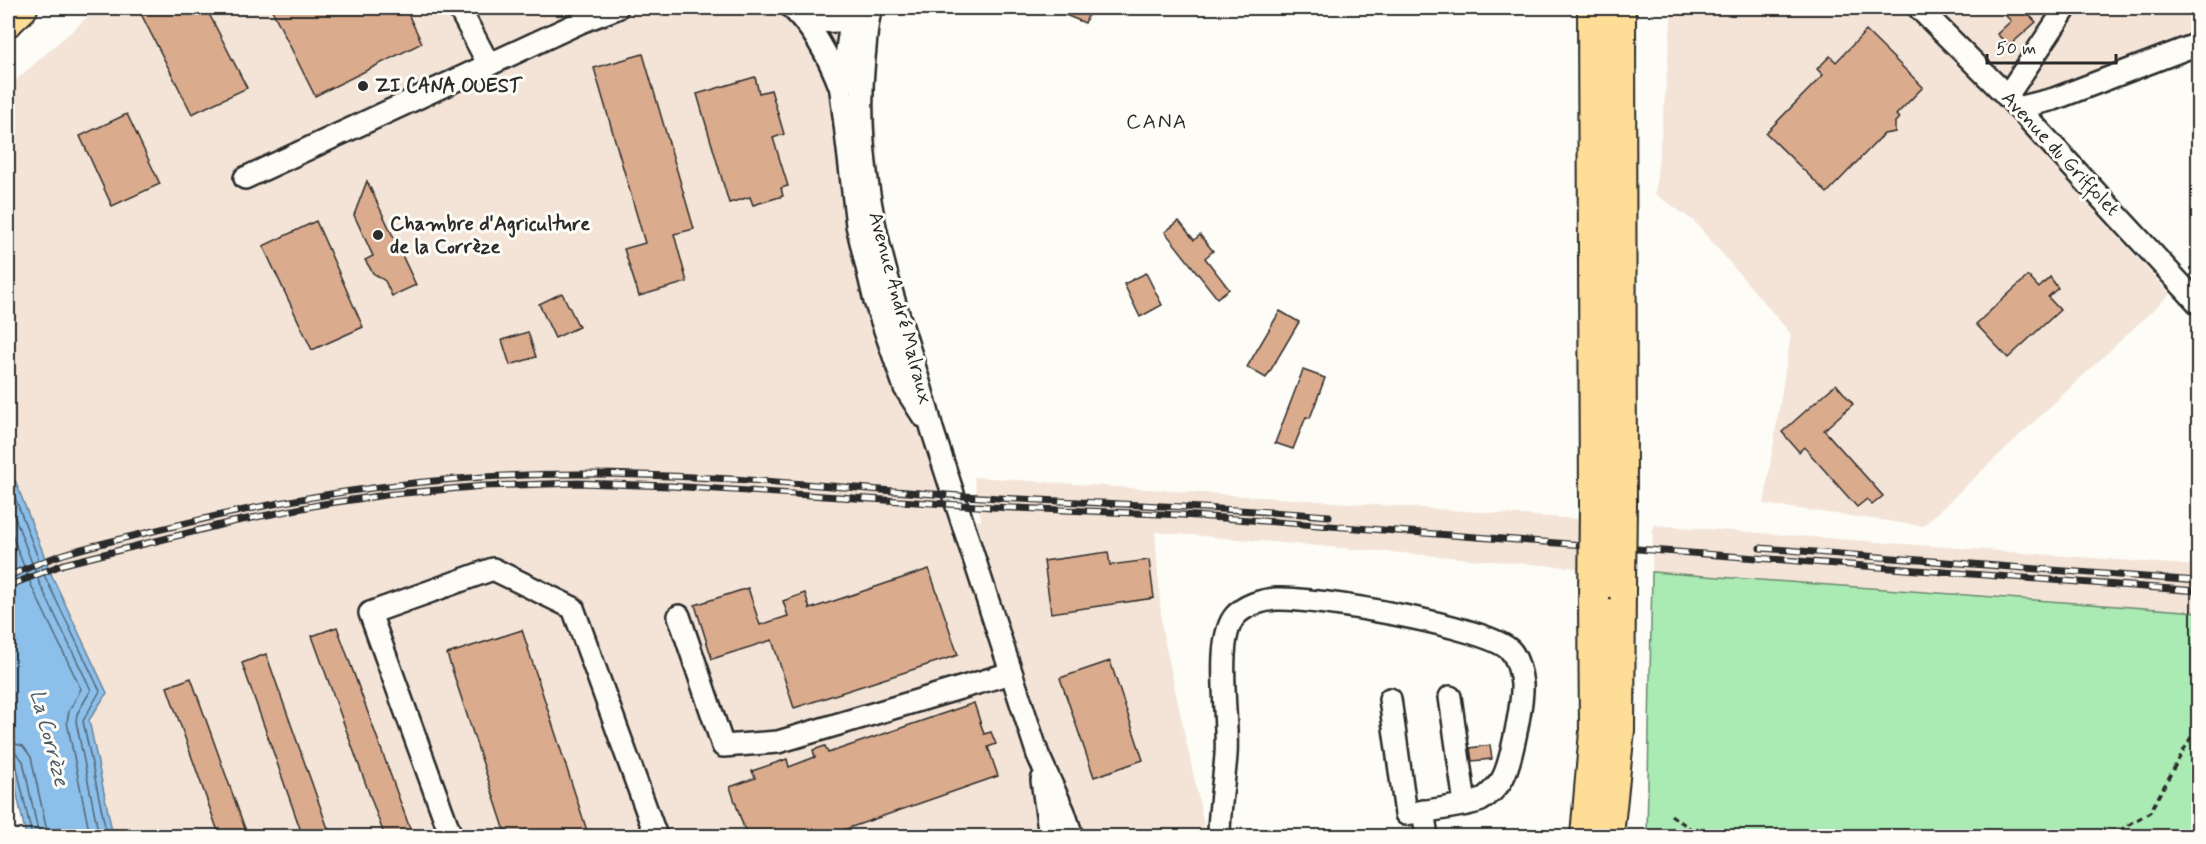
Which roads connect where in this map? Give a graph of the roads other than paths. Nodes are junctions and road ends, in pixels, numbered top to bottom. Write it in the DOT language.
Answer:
graph roads {
  1 [pos="22,8"];
  2 [pos="459,8"];
  3 [pos="617,8"];
  4 [pos="1593,8"];
  5 [pos="1620,8"];
  6 [pos="1919,8"];
  7 [pos="2066,8"];
  8 [pos="862,11"];
  9 [pos="580,14"];
  10 [pos="799,15"];
  11 [pos="8,21"];
  12 [pos="2199,44"];
  13 [pos="489,65"];
  14 [pos="842,91"];
  15 [pos="2012,102"];
  16 [pos="245,178"];
  17 [pos="2199,303"];
  18 [pos="932,429"];
  19 [pos="1608,504"];
  20 [pos="679,616"];
  21 [pos="1011,673"];
  22 [pos="1450,697"];
  23 [pos="1390,699"];
  24 [pos="1038,755"];
  25 [pos="1465,804"];
  26 [pos="1423,811"];
  27 [pos="451,837"];
  28 [pos="656,837"];
  29 [pos="1050,837"];
  30 [pos="1072,837"];
  31 [pos="1219,837"];
  32 [pos="1427,837"];
  33 [pos="1586,837"];
  34 [pos="1608,837"];
  1 -- 11 [label="highway"];
  2 -- 13 [label="street"];
  3 -- 9 [label="street"];
  4 -- 19 [label="highway"];
  5 -- 19 [label="highway"];
  6 -- 15 [label="street, Avenue du Griffolet"];
  7 -- 15 [label="street"];
  8 -- 10 [label="street"];
  8 -- 14 [label="street, Avenue André Malraux"];
  8 -- 18 [label="street, Avenue André Malraux"];
  9 -- 13 [label="street"];
  10 -- 14 [label="street"];
  12 -- 15 [label="street"];
  13 -- 16 [label="street"];
  14 -- 18 [label="street, Avenue André Malraux"];
  15 -- 17 [label="street, Avenue du Griffolet"];
  18 -- 21 [label="street, Avenue André Malraux"];
  19 -- 33 [label="highway, bridge"];
  19 -- 34 [label="highway, bridge"];
  20 -- 21 [label="street"];
  21 -- 24 [label="street, Avenue André Malraux"];
  22 -- 25 [label="street"];
  23 -- 26 [label="street"];
  24 -- 29 [label="street, Avenue André Malraux"];
  24 -- 30 [label="street, Avenue André Malraux"];
  25 -- 26 [label="street"];
  25 -- 31 [label="street"];
  26 -- 32 [label="street"];
  27 -- 28 [label="street"];
}
